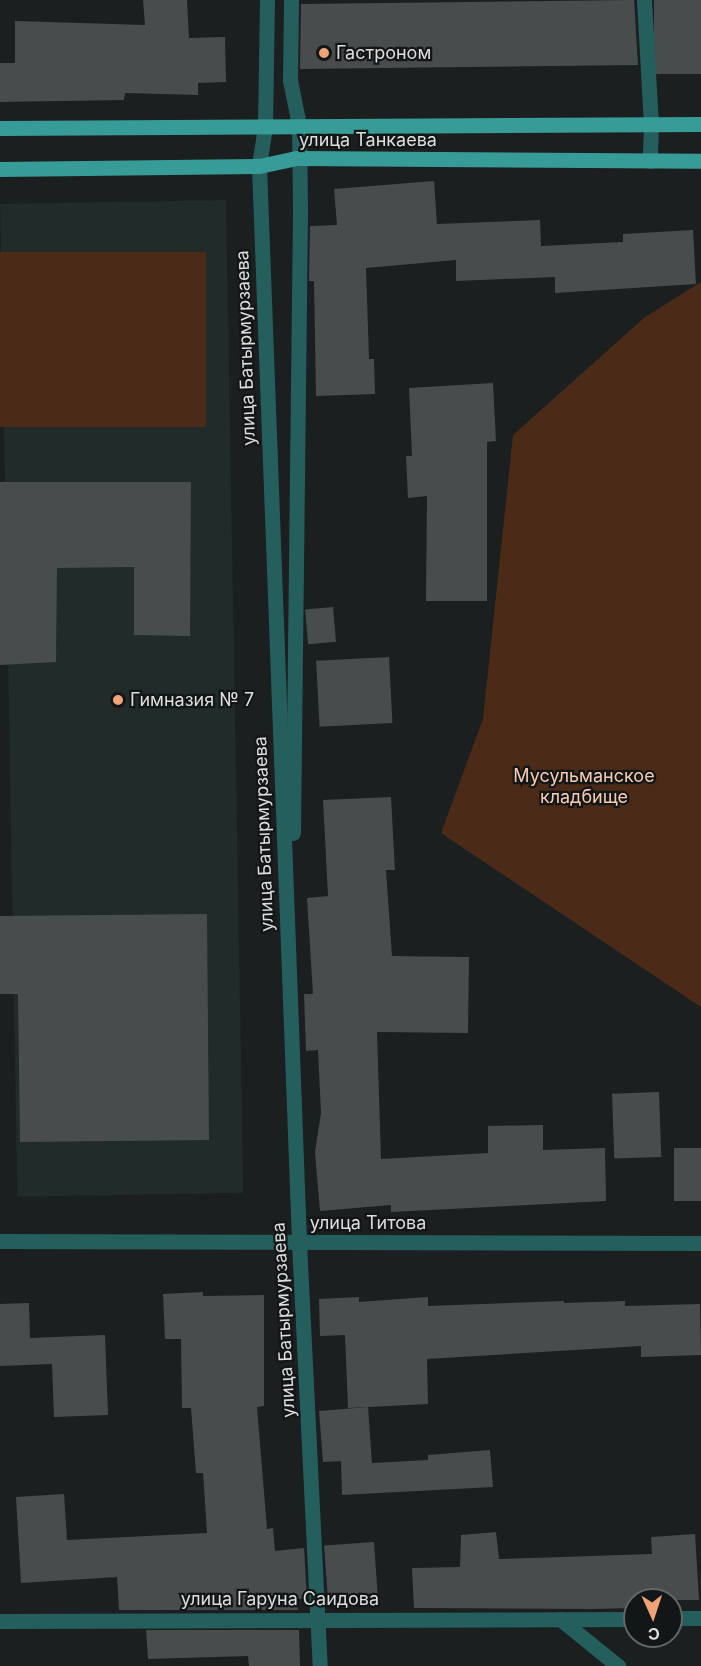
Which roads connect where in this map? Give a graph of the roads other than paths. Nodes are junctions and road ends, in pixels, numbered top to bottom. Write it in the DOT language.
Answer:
graph roads {
  1 [pos="267,0"];
  2 [pos="291,0"];
  3 [pos="644,0"];
  4 [pos="701,124"];
  5 [pos="299,125"];
  6 [pos="651,125"];
  7 [pos="265,127"];
  8 [pos="0,128"];
  9 [pos="298,158"];
  10 [pos="701,161"];
  11 [pos="650,162"];
  12 [pos="259,166"];
  13 [pos="0,170"];
  14 [pos="0,1241"];
  15 [pos="302,1242"];
  16 [pos="701,1243"];
  17 [pos="322,1618"];
  18 [pos="623,1618"];
  19 [pos="683,1618"];
  20 [pos="701,1618"];
  21 [pos="560,1619"];
  22 [pos="0,1621"];
  23 [pos="320,1666"];
  24 [pos="618,1666"];
  1 -- 7 [label="street, улица Батырмурзаева"];
  2 -- 5 [label="street, улица Батырмурзаева"];
  3 -- 6 [label="street"];
  4 -- 6 [label="main road, улица Танкаева"];
  5 -- 6 [label="main road, улица Танкаева"];
  5 -- 7 [label="main road, улица Танкаева"];
  5 -- 9 [label="street, улица Батырмурзаева"];
  6 -- 11 [label="street"];
  7 -- 8 [label="main road, улица Танкаева"];
  7 -- 12 [label="street, улица Батырмурзаева"];
  9 -- 11 [label="main road, улица Танкаева"];
  9 -- 12 [label="main road, улица Танкаева"];
  9 -- 15 [label="street, улица Батырмурзаева"];
  10 -- 11 [label="main road, улица Танкаева"];
  12 -- 13 [label="main road, улица Танкаева"];
  12 -- 15 [label="street, улица Батырмурзаева"];
  14 -- 15 [label="street, улица Титова"];
  15 -- 16 [label="street, улица Титова"];
  15 -- 17 [label="street, улица Батырмурзаева"];
  17 -- 21 [label="street, улица Гаруна Саидова"];
  17 -- 22 [label="street, улица Гаруна Саидова"];
  17 -- 23 [label="street, улица Батырмурзаева"];
  18 -- 21 [label="street, улица Гаруна Саидова"];
  19 -- 20 [label="street"];
  21 -- 24 [label="street"];
}
